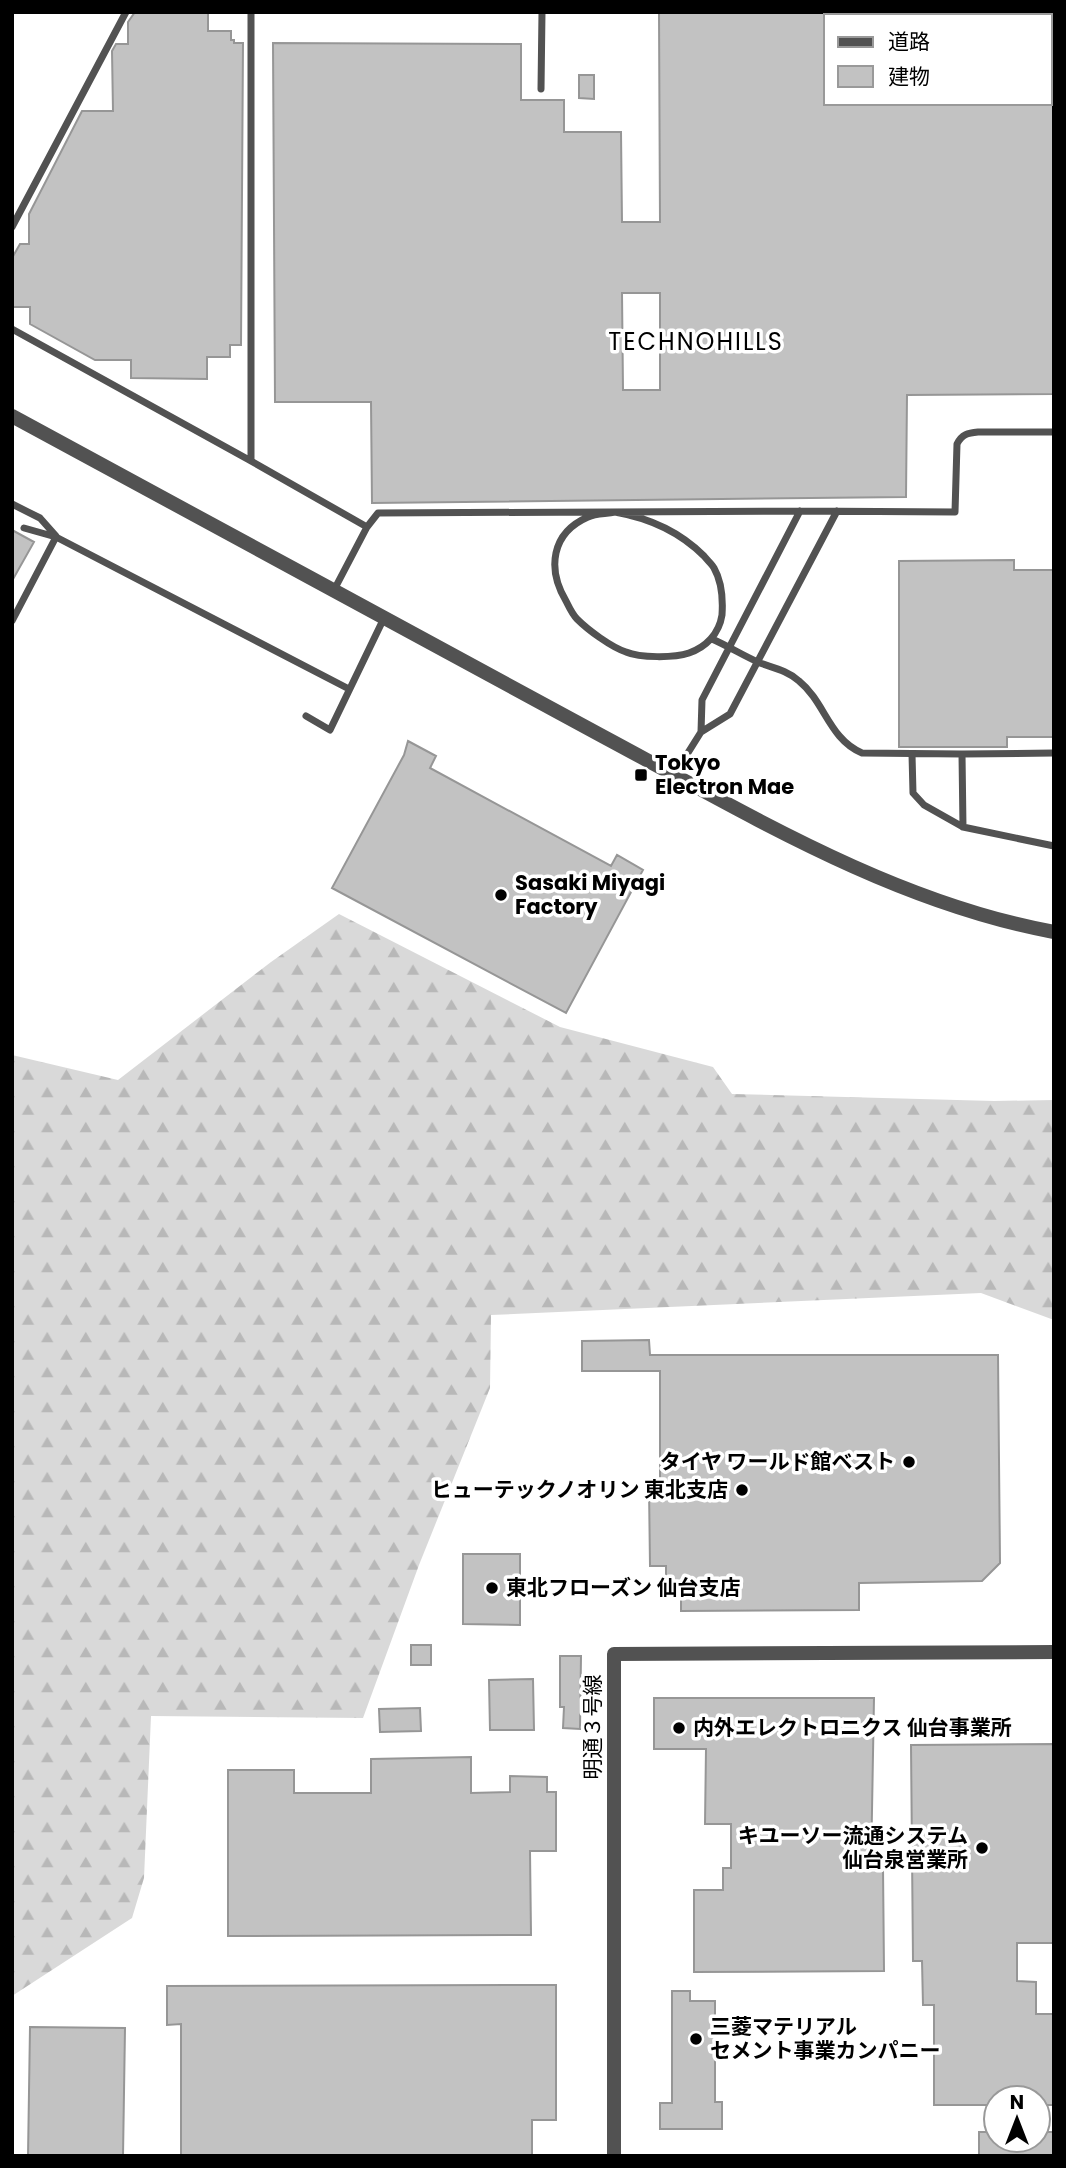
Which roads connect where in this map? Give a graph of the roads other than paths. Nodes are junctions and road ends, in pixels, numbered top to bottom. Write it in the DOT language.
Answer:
graph roads {
  1 [pos="126,12"];
  2 [pos="251,12"];
  3 [pos="542,12"];
  4 [pos="541,89"];
  5 [pos="12,227"];
  6 [pos="12,329"];
  7 [pos="12,416"];
  8 [pos="1054,432"];
  9 [pos="251,461"];
  10 [pos="12,504"];
  11 [pos="800,511"];
  12 [pos="838,511"];
  13 [pos="615,513"];
  14 [pos="367,527"];
  15 [pos="24,528"];
  16 [pos="56,537"];
  17 [pos="334,590"];
  18 [pos="384,618"];
  19 [pos="12,621"];
  20 [pos="712,639"];
  21 [pos="731,647"];
  22 [pos="758,662"];
  23 [pos="349,690"];
  24 [pos="306,716"];
  25 [pos="701,732"];
  26 [pos="1054,753"];
  27 [pos="912,754"];
  28 [pos="962,754"];
  29 [pos="674,775"];
  30 [pos="963,827"];
  31 [pos="1054,846"];
  32 [pos="1054,932"];
  33 [pos="1054,1653"];
  34 [pos="614,2156"];
  1 -- 5 [label="lane"];
  2 -- 9 [label="lane"];
  3 -- 4 [label="lane"];
  6 -- 9 [label="lane"];
  7 -- 17 [label="street"];
  8 -- 12 [label="lane"];
  9 -- 14 [label="lane"];
  10 -- 16 [label="lane"];
  11 -- 12 [label="lane"];
  11 -- 13 [label="lane"];
  11 -- 21 [label="lane"];
  12 -- 22 [label="lane"];
  13 -- 14 [label="lane"];
  13 -- 20 [label="lane"];
  13 -- 20 [label="lane"];
  14 -- 17 [label="lane"];
  15 -- 16 [label="lane"];
  16 -- 19 [label="lane"];
  16 -- 23 [label="lane"];
  17 -- 18 [label="street"];
  18 -- 23 [label="lane"];
  18 -- 29 [label="street"];
  20 -- 21 [label="lane"];
  21 -- 22 [label="lane"];
  21 -- 25 [label="lane"];
  22 -- 25 [label="lane"];
  22 -- 27 [label="lane"];
  23 -- 24 [label="lane"];
  25 -- 29 [label="lane"];
  26 -- 28 [label="lane"];
  27 -- 28 [label="lane"];
  27 -- 30 [label="lane"];
  28 -- 30 [label="lane"];
  29 -- 32 [label="street"];
  30 -- 31 [label="lane"];
  33 -- 34 [label="street, 明通３号線"];
}
